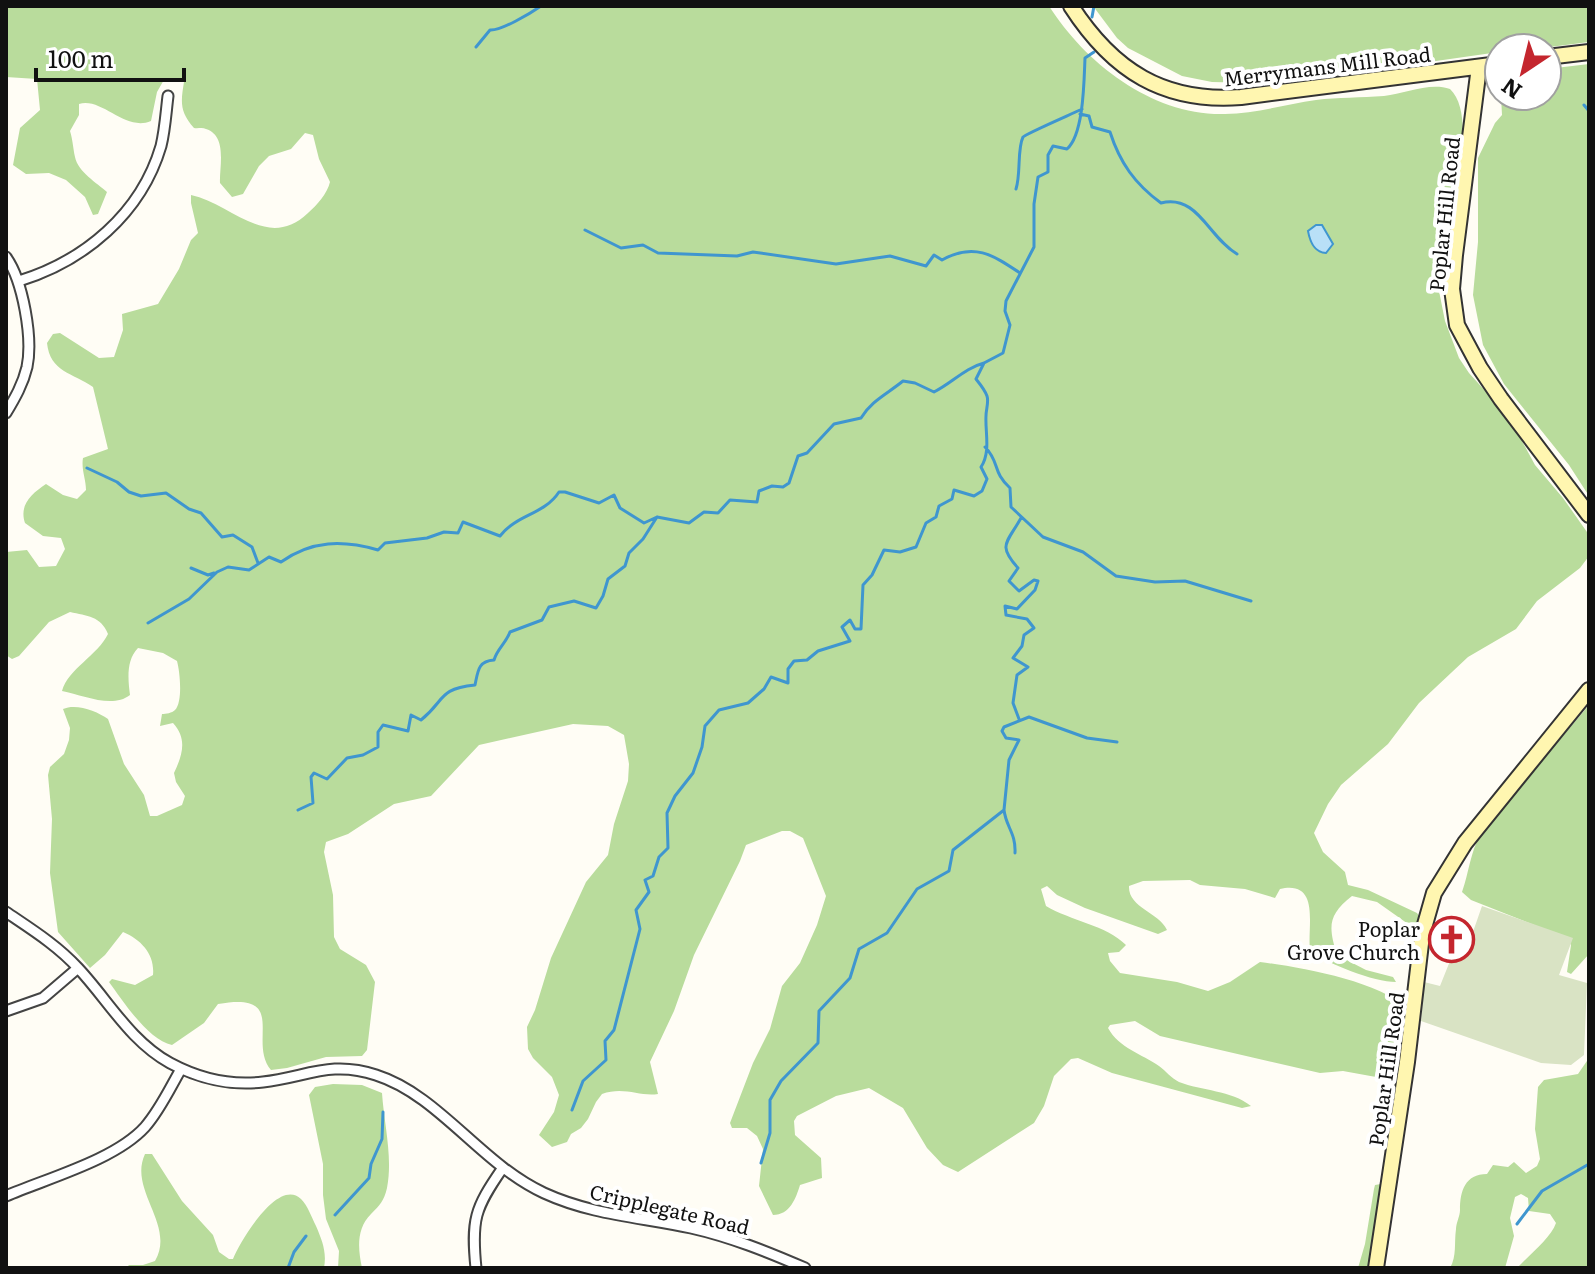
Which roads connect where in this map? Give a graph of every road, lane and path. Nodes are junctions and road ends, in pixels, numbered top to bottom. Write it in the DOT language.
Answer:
graph roads {
  1 [pos="1071,6"];
  2 [pos="1589,52"];
  3 [pos="1563,55"];
  4 [pos="1483,66"];
  5 [pos="1479,67"];
  6 [pos="168,96"];
  7 [pos="6,257"];
  8 [pos="19,281"];
  9 [pos="6,413"];
  10 [pos="1589,515"];
  11 [pos="1589,690"];
  12 [pos="6,912"];
  13 [pos="78,968"];
  14 [pos="6,1011"];
  15 [pos="181,1069"];
  16 [pos="502,1169"];
  17 [pos="6,1196"];
  18 [pos="476,1268"];
  19 [pos="805,1268"];
  20 [pos="1376,1268"];
  1 -- 5 [label="street, Merrymans Mill Road"];
  2 -- 3 [label="street"];
  4 -- 5 [label="street, Merrymans Mill Road"];
  5 -- 10 [label="street, Poplar Hill Road"];
  6 -- 8 [label="street"];
  7 -- 8 [label="street"];
  8 -- 9 [label="street"];
  11 -- 20 [label="street, Poplar Hill Road"];
  12 -- 13 [label="street, Cripplegate Road"];
  13 -- 14 [label="street"];
  13 -- 15 [label="street, Cripplegate Road"];
  15 -- 16 [label="street, Cripplegate Road"];
  15 -- 17 [label="street"];
  16 -- 18 [label="street"];
  16 -- 19 [label="street, Cripplegate Road"];
}
